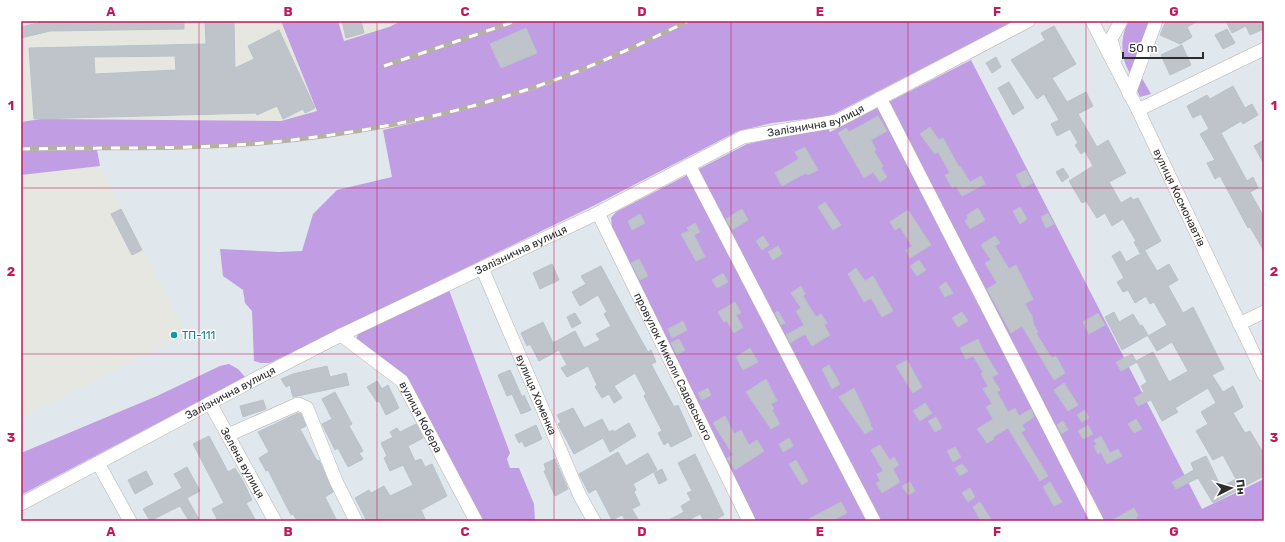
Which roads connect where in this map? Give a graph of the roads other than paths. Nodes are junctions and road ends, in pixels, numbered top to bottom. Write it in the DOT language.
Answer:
graph roads {
  1 [pos="1028,21"];
  2 [pos="1092,21"];
  3 [pos="1121,21"];
  4 [pos="1156,21"];
  5 [pos="1264,49"];
  6 [pos="1120,76"];
  7 [pos="1129,94"];
  8 [pos="880,98"];
  9 [pos="1138,110"];
  10 [pos="689,165"];
  11 [pos="598,213"];
  12 [pos="482,268"];
  13 [pos="1264,312"];
  14 [pos="1239,324"];
  15 [pos="341,335"];
  16 [pos="1264,375"];
  17 [pos="210,403"];
  18 [pos="228,435"];
  19 [pos="98,463"];
  20 [pos="21,504"];
  21 [pos="130,521"];
  22 [pos="275,521"];
  23 [pos="356,521"];
  24 [pos="476,521"];
  25 [pos="594,521"];
  26 [pos="749,521"];
  27 [pos="874,521"];
  28 [pos="1097,521"];
  1 -- 8 [label="street, Залізнична вулиця"];
  2 -- 6 [label="street, вулиця Космонавтів"];
  3 -- 6 [label="street"];
  4 -- 7 [label="street"];
  5 -- 9 [label="street"];
  6 -- 7 [label="street, вулиця Космонавтів"];
  7 -- 9 [label="street, вулиця Космонавтів"];
  8 -- 10 [label="street, Залізнична вулиця"];
  8 -- 28 [label="street"];
  9 -- 14 [label="street, вулиця Космонавтів"];
  10 -- 11 [label="street, Залізнична вулиця"];
  10 -- 27 [label="street"];
  11 -- 12 [label="street, Залізнична вулиця"];
  11 -- 26 [label="street, провулок Миколи Садовського"];
  12 -- 15 [label="street, Залізнична вулиця"];
  12 -- 25 [label="street, вулиця Хоменка"];
  13 -- 14 [label="street"];
  14 -- 16 [label="street, вулиця Космонавтів"];
  15 -- 17 [label="street, Залізнична вулиця"];
  15 -- 24 [label="street, вулиця Кобера"];
  17 -- 18 [label="street, Зелена вулиця"];
  17 -- 19 [label="street, Залізнична вулиця"];
  18 -- 22 [label="street, Зелена вулиця"];
  18 -- 23 [label="street"];
  19 -- 20 [label="street, Залізнична вулиця"];
  19 -- 21 [label="street"];
}
